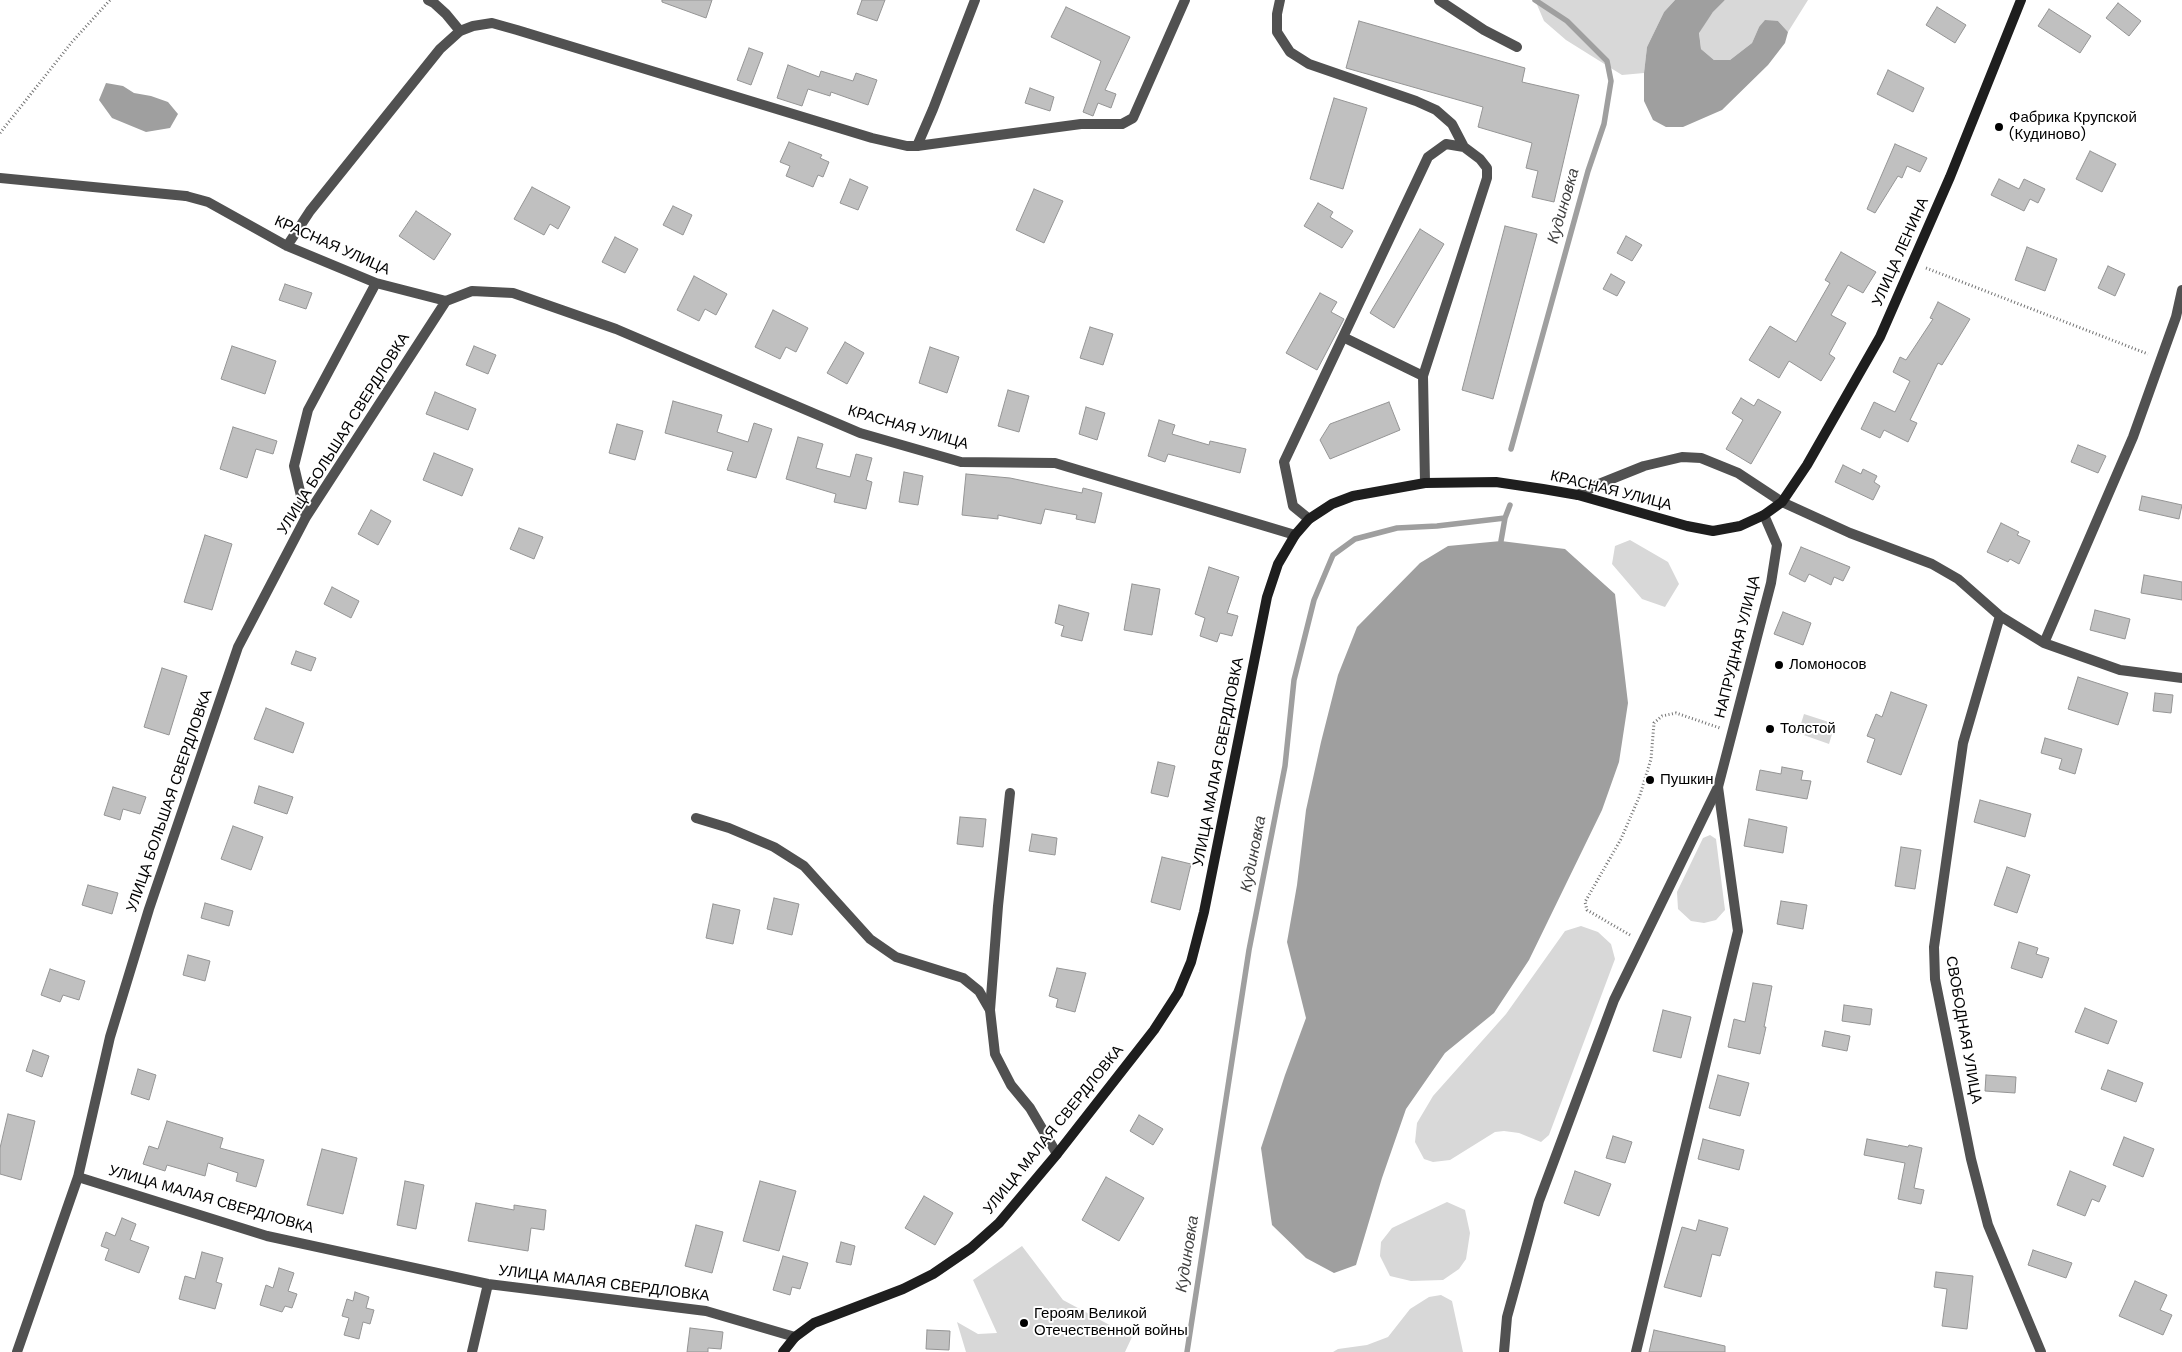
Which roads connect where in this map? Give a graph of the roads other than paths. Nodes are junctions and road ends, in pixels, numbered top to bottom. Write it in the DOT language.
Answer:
graph roads {
  1 [pos="428,0"];
  2 [pos="975,0"];
  3 [pos="1185,0"];
  4 [pos="1280,0"];
  5 [pos="1439,0"];
  6 [pos="2021,0"];
  7 [pos="460,31"];
  8 [pos="1517,47"];
  9 [pos="917,146"];
  10 [pos="1464,147"];
  11 [pos="0,178"];
  12 [pos="287,246"];
  13 [pos="376,283"];
  14 [pos="2182,290"];
  15 [pos="446,301"];
  16 [pos="1343,337"];
  17 [pos="1423,376"];
  18 [pos="1425,483"];
  19 [pos="1578,496"];
  20 [pos="1782,502"];
  21 [pos="1764,515"];
  22 [pos="306,517"];
  23 [pos="1309,519"];
  24 [pos="1295,535"];
  25 [pos="2000,616"];
  26 [pos="2044,643"];
  27 [pos="2182,678"];
  28 [pos="1718,787"];
  29 [pos="1010,793"];
  30 [pos="696,818"];
  31 [pos="990,1010"];
  32 [pos="1057,1154"];
  33 [pos="78,1177"];
  34 [pos="488,1284"];
  35 [pos="795,1337"];
  36 [pos="16,1352"];
  37 [pos="472,1352"];
  38 [pos="783,1352"];
  39 [pos="1504,1352"];
  40 [pos="1636,1352"];
  41 [pos="2041,1352"];
  1 -- 7 [label="street"];
  2 -- 9 [label="street"];
  3 -- 9 [label="street"];
  4 -- 10 [label="street"];
  5 -- 8 [label="street"];
  6 -- 20 [label="main road, УЛИЦА ЛЕНИНА"];
  7 -- 9 [label="street"];
  7 -- 12 [label="street"];
  10 -- 16 [label="street"];
  10 -- 17 [label="street"];
  11 -- 12 [label="street, КРАСНАЯ УЛИЦА"];
  12 -- 13 [label="street, КРАСНАЯ УЛИЦА"];
  13 -- 15 [label="street, КРАСНАЯ УЛИЦА"];
  13 -- 22 [label="street"];
  14 -- 26 [label="street"];
  15 -- 22 [label="street, УЛИЦА БОЛЬШАЯ СВЕРДЛОВКА"];
  15 -- 24 [label="street, КРАСНАЯ УЛИЦА"];
  16 -- 17 [label="street"];
  16 -- 23 [label="street"];
  17 -- 18 [label="street"];
  18 -- 19 [label="main road, КРАСНАЯ УЛИЦА"];
  18 -- 23 [label="main road, КРАСНАЯ УЛИЦА"];
  19 -- 20 [label="street"];
  19 -- 21 [label="main road, КРАСНАЯ УЛИЦА"];
  20 -- 21 [label="main road, КРАСНАЯ УЛИЦА"];
  20 -- 25 [label="street"];
  21 -- 28 [label="street, НАПРУДНАЯ УЛИЦА"];
  22 -- 33 [label="street, УЛИЦА БОЛЬШАЯ СВЕРДЛОВКА"];
  23 -- 24 [label="main road, КРАСНАЯ УЛИЦА"];
  24 -- 32 [label="main road, УЛИЦА МАЛАЯ СВЕРДЛОВКА"];
  25 -- 26 [label="street"];
  25 -- 41 [label="street, СВОБОДНАЯ УЛИЦА"];
  26 -- 27 [label="street"];
  28 -- 39 [label="street"];
  28 -- 40 [label="street"];
  29 -- 31 [label="street"];
  30 -- 31 [label="street"];
  31 -- 32 [label="street"];
  32 -- 35 [label="main road, УЛИЦА МАЛАЯ СВЕРДЛОВКА"];
  33 -- 34 [label="street, УЛИЦА МАЛАЯ СВЕРДЛОВКА"];
  33 -- 36 [label="street, УЛИЦА БОЛЬШАЯ СВЕРДЛОВКА"];
  34 -- 35 [label="street, УЛИЦА МАЛАЯ СВЕРДЛОВКА"];
  34 -- 37 [label="street"];
  35 -- 38 [label="main road"];
}
